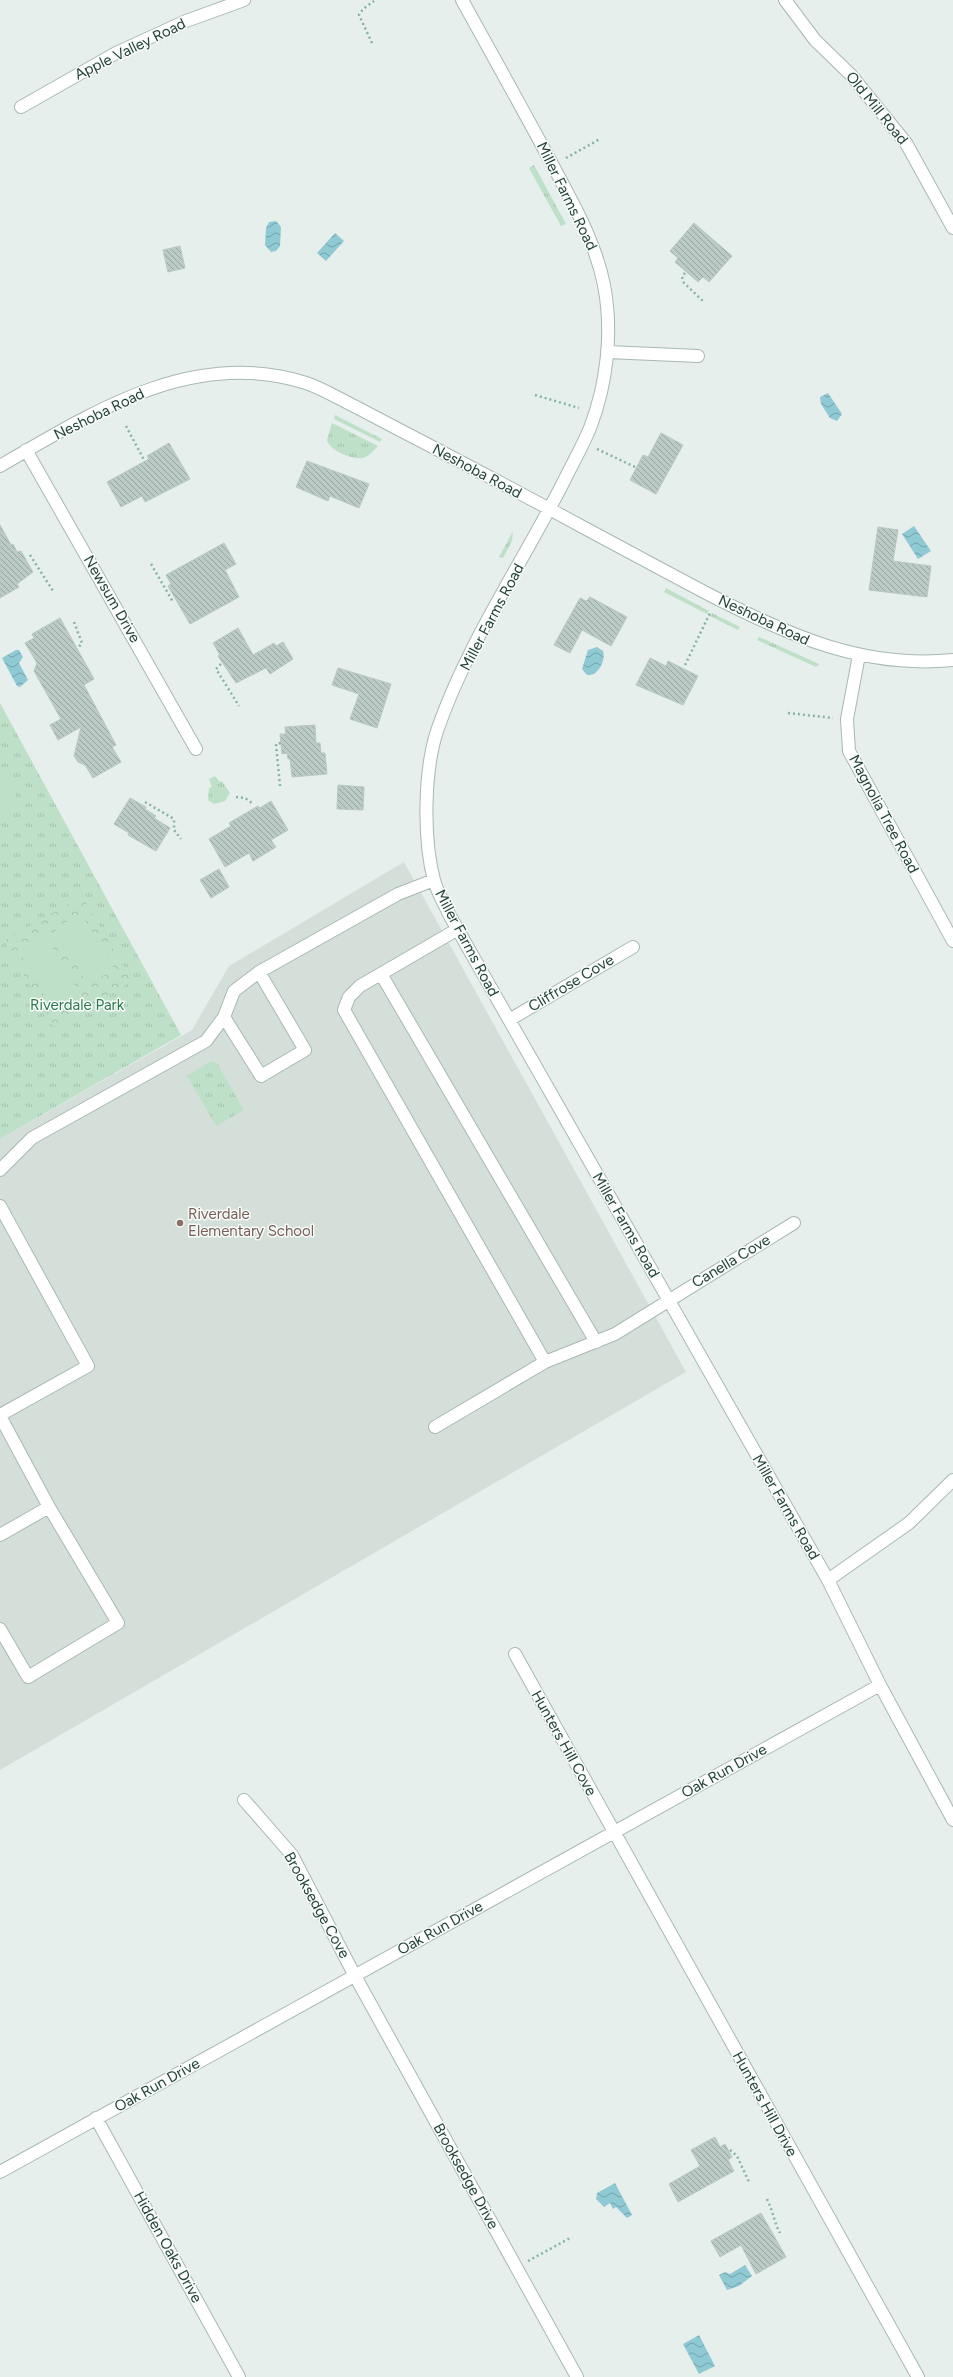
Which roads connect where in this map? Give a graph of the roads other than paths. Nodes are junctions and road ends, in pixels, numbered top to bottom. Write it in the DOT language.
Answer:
graph roads {
  1 [pos="244,0"];
  2 [pos="462,0"];
  3 [pos="785,0"];
  4 [pos="21,107"];
  5 [pos="953,228"];
  6 [pos="608,352"];
  7 [pos="698,356"];
  8 [pos="26,450"];
  9 [pos="0,466"];
  10 [pos="550,509"];
  11 [pos="859,655"];
  12 [pos="953,660"];
  13 [pos="196,748"];
  14 [pos="434,880"];
  15 [pos="458,929"];
  16 [pos="953,941"];
  17 [pos="633,947"];
  18 [pos="259,972"];
  19 [pos="381,974"];
  20 [pos="224,1017"];
  21 [pos="509,1020"];
  22 [pos="0,1170"];
  23 [pos="0,1206"];
  24 [pos="794,1223"];
  25 [pos="668,1300"];
  26 [pos="596,1342"];
  27 [pos="545,1362"];
  28 [pos="0,1416"];
  29 [pos="435,1427"];
  30 [pos="953,1480"];
  31 [pos="49,1507"];
  32 [pos="0,1535"];
  33 [pos="828,1580"];
  34 [pos="0,1629"];
  35 [pos="515,1654"];
  36 [pos="880,1685"];
  37 [pos="244,1800"];
  38 [pos="953,1820"];
  39 [pos="614,1831"];
  40 [pos="355,1976"];
  41 [pos="96,2118"];
  42 [pos="0,2172"];
  43 [pos="239,2377"];
  44 [pos="577,2377"];
  45 [pos="918,2377"];
  1 -- 4 [label="street, Apple Valley Road"];
  2 -- 6 [label="street, Miller Farms Road"];
  3 -- 5 [label="street, Old Mill Road"];
  6 -- 7 [label="street"];
  6 -- 10 [label="street, Miller Farms Road"];
  8 -- 9 [label="street, Neshoba Road"];
  8 -- 10 [label="street, Neshoba Road"];
  8 -- 13 [label="street, Newsum Drive"];
  10 -- 11 [label="street, Neshoba Road"];
  10 -- 14 [label="street, Miller Farms Road"];
  11 -- 12 [label="street, Neshoba Road"];
  11 -- 16 [label="street, Magnolia Tree Road"];
  14 -- 15 [label="street, Miller Farms Road"];
  14 -- 18 [label="street"];
  15 -- 19 [label="street"];
  15 -- 21 [label="street, Miller Farms Road"];
  17 -- 21 [label="street, Cliffrose Cove"];
  18 -- 20 [label="street"];
  18 -- 20 [label="street"];
  19 -- 26 [label="street"];
  19 -- 27 [label="street"];
  20 -- 22 [label="street"];
  21 -- 25 [label="street, Miller Farms Road"];
  23 -- 28 [label="street"];
  24 -- 25 [label="street, Canella Cove"];
  25 -- 26 [label="street, Canella Cove"];
  25 -- 33 [label="street, Miller Farms Road"];
  26 -- 27 [label="street, Canella Cove"];
  27 -- 29 [label="street, Canella Cove"];
  28 -- 31 [label="street"];
  30 -- 33 [label="street"];
  31 -- 32 [label="street"];
  31 -- 34 [label="street"];
  33 -- 36 [label="street, Miller Farms Road"];
  35 -- 39 [label="street, Hunters Hill Cove"];
  36 -- 38 [label="street, Miller Farms Road"];
  36 -- 39 [label="street, Oak Run Drive"];
  37 -- 40 [label="street, Brooksedge Cove"];
  39 -- 40 [label="street, Oak Run Drive"];
  39 -- 45 [label="street, Hunters Hill Drive"];
  40 -- 41 [label="street, Oak Run Drive"];
  40 -- 44 [label="street, Brooksedge Drive"];
  41 -- 42 [label="street, Oak Run Drive"];
  41 -- 43 [label="street, Hidden Oaks Drive"];
}
